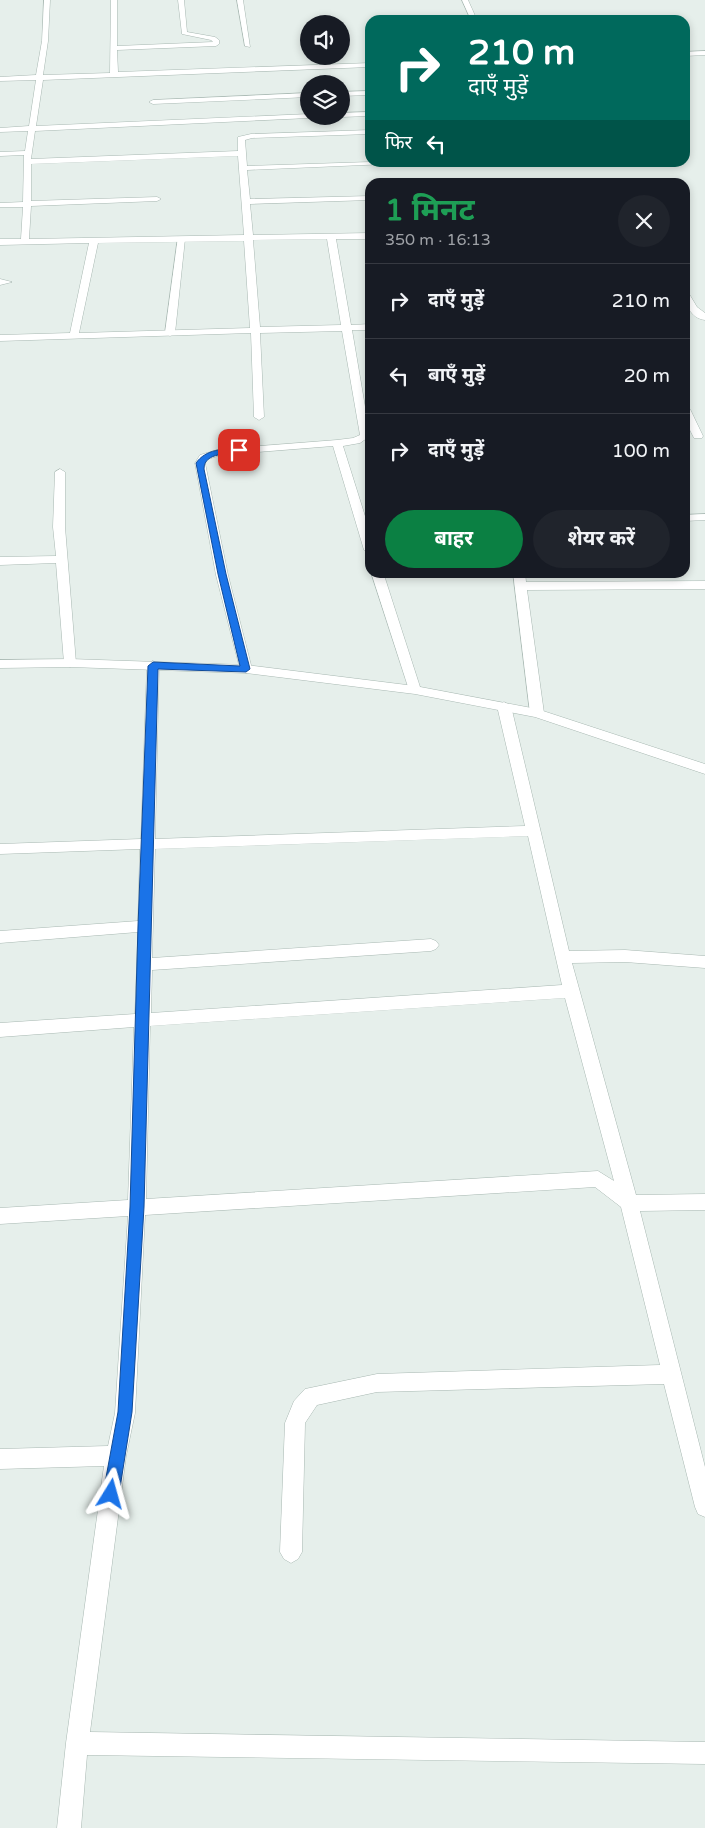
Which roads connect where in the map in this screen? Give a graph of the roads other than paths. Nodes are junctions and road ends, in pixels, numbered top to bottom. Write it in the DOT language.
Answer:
graph roads {
  1 [pos="47,0"];
  2 [pos="114,0"];
  3 [pos="181,0"];
  4 [pos="240,0"];
  5 [pos="465,0"];
  6 [pos="472,15"];
  7 [pos="248,46"];
  8 [pos="114,48"];
  9 [pos="705,53"];
  10 [pos="690,54"];
  11 [pos="365,66"];
  12 [pos="114,75"];
  13 [pos="38,78"];
  14 [pos="0,79"];
  15 [pos="365,93"];
  16 [pos="350,94"];
  17 [pos="300,98"];
  18 [pos="153,102"];
  19 [pos="239,109"];
  20 [pos="365,114"];
  21 [pos="300,115"];
  22 [pos="350,115"];
  23 [pos="32,129"];
  24 [pos="0,130"];
  25 [pos="365,132"];
  26 [pos="242,152"];
  27 [pos="28,153"];
  28 [pos="0,154"];
  29 [pos="27,162"];
  30 [pos="365,164"];
  31 [pos="244,168"];
  32 [pos="365,198"];
  33 [pos="157,200"];
  34 [pos="247,202"];
  35 [pos="27,203"];
  36 [pos="0,205"];
  37 [pos="365,236"];
  38 [pos="331,237"];
  39 [pos="250,238"];
  40 [pos="181,239"];
  41 [pos="25,241"];
  42 [pos="94,241"];
  43 [pos="0,242"];
  44 [pos="690,303"];
  45 [pos="705,318"];
  46 [pos="365,327"];
  47 [pos="345,328"];
  48 [pos="255,331"];
  49 [pos="170,333"];
  50 [pos="74,336"];
  51 [pos="0,338"];
  52 [pos="259,417"];
  53 [pos="690,417"];
  54 [pos="702,436"];
  55 [pos="337,443"];
  56 [pos="60,472"];
  57 [pos="705,517"];
  58 [pos="690,518"];
  59 [pos="365,534"];
  60 [pos="62,559"];
  61 [pos="0,561"];
  62 [pos="379,578"];
  63 [pos="520,578"];
  64 [pos="705,585"];
  65 [pos="521,586"];
  66 [pos="70,663"];
  67 [pos="0,664"];
  68 [pos="153,666"];
  69 [pos="246,669"];
  70 [pos="415,690"];
  71 [pos="504,706"];
  72 [pos="538,713"];
  73 [pos="705,769"];
  74 [pos="535,831"];
  75 [pos="148,842"];
  76 [pos="0,849"];
  77 [pos="144,926"];
  78 [pos="0,937"];
  79 [pos="431,945"];
  80 [pos="563,957"];
  81 [pos="705,962"];
  82 [pos="143,965"];
  83 [pos="571,991"];
  84 [pos="141,1021"];
  85 [pos="0,1030"];
  86 [pos="705,1202"];
  87 [pos="629,1203"];
  88 [pos="137,1207"];
  89 [pos="0,1216"];
  90 [pos="672,1374"];
  91 [pos="698,1451"];
  92 [pos="116,1456"];
  93 [pos="0,1459"];
  94 [pos="705,1507"];
  95 [pos="291,1552"];
  96 [pos="76,1743"];
  97 [pos="705,1753"];
  98 [pos="69,1828"];
  1 -- 13 [label="street"];
  2 -- 8 [label="street"];
  3 -- 8 [label="street"];
  4 -- 7 [label="street"];
  5 -- 6 [label="street"];
  8 -- 12 [label="street"];
  9 -- 10 [label="street"];
  11 -- 12 [label="street"];
  12 -- 13 [label="street"];
  13 -- 14 [label="street"];
  13 -- 23 [label="street"];
  15 -- 16 [label="street"];
  17 -- 19 [label="street"];
  18 -- 19 [label="street"];
  19 -- 21 [label="street"];
  19 -- 23 [label="street"];
  20 -- 22 [label="street"];
  23 -- 24 [label="street"];
  23 -- 27 [label="street"];
  25 -- 26 [label="street"];
  26 -- 29 [label="street"];
  26 -- 31 [label="street"];
  27 -- 28 [label="street"];
  27 -- 29 [label="street"];
  29 -- 35 [label="street"];
  30 -- 31 [label="street"];
  31 -- 34 [label="street"];
  32 -- 34 [label="street"];
  33 -- 35 [label="street"];
  34 -- 39 [label="street"];
  35 -- 36 [label="street"];
  35 -- 41 [label="street"];
  37 -- 38 [label="street"];
  38 -- 39 [label="street"];
  38 -- 47 [label="street"];
  39 -- 40 [label="street"];
  39 -- 48 [label="street"];
  40 -- 42 [label="street"];
  40 -- 49 [label="street"];
  41 -- 42 [label="street"];
  41 -- 43 [label="street"];
  42 -- 50 [label="street"];
  44 -- 45 [label="street"];
  46 -- 47 [label="street"];
  47 -- 48 [label="street"];
  47 -- 55 [label="street"];
  48 -- 49 [label="street"];
  48 -- 52 [label="street"];
  49 -- 50 [label="street"];
  50 -- 51 [label="street"];
  53 -- 54 [label="street"];
  55 -- 59 [label="street"];
  55 -- 69 [label="street"];
  56 -- 60 [label="street"];
  57 -- 58 [label="street"];
  60 -- 61 [label="street"];
  60 -- 66 [label="street"];
  62 -- 70 [label="street"];
  63 -- 65 [label="street"];
  64 -- 65 [label="street"];
  65 -- 72 [label="street"];
  66 -- 67 [label="street"];
  66 -- 68 [label="street"];
  68 -- 69 [label="street"];
  68 -- 75 [label="street"];
  69 -- 70 [label="street"];
  70 -- 71 [label="street"];
  71 -- 72 [label="street"];
  71 -- 74 [label="street"];
  72 -- 73 [label="street"];
  74 -- 75 [label="street"];
  74 -- 80 [label="street"];
  75 -- 76 [label="street"];
  75 -- 77 [label="street"];
  77 -- 78 [label="street"];
  77 -- 82 [label="street"];
  79 -- 82 [label="street"];
  80 -- 81 [label="street"];
  80 -- 83 [label="street"];
  82 -- 84 [label="street"];
  83 -- 84 [label="street"];
  83 -- 87 [label="street"];
  84 -- 85 [label="street"];
  84 -- 88 [label="street"];
  86 -- 87 [label="street"];
  87 -- 88 [label="street"];
  87 -- 90 [label="street"];
  88 -- 89 [label="street"];
  88 -- 92 [label="street"];
  90 -- 91 [label="street"];
  90 -- 95 [label="street"];
  91 -- 94 [label="street"];
  92 -- 93 [label="street"];
  92 -- 96 [label="street"];
  96 -- 97 [label="street"];
  96 -- 98 [label="street"];
}
